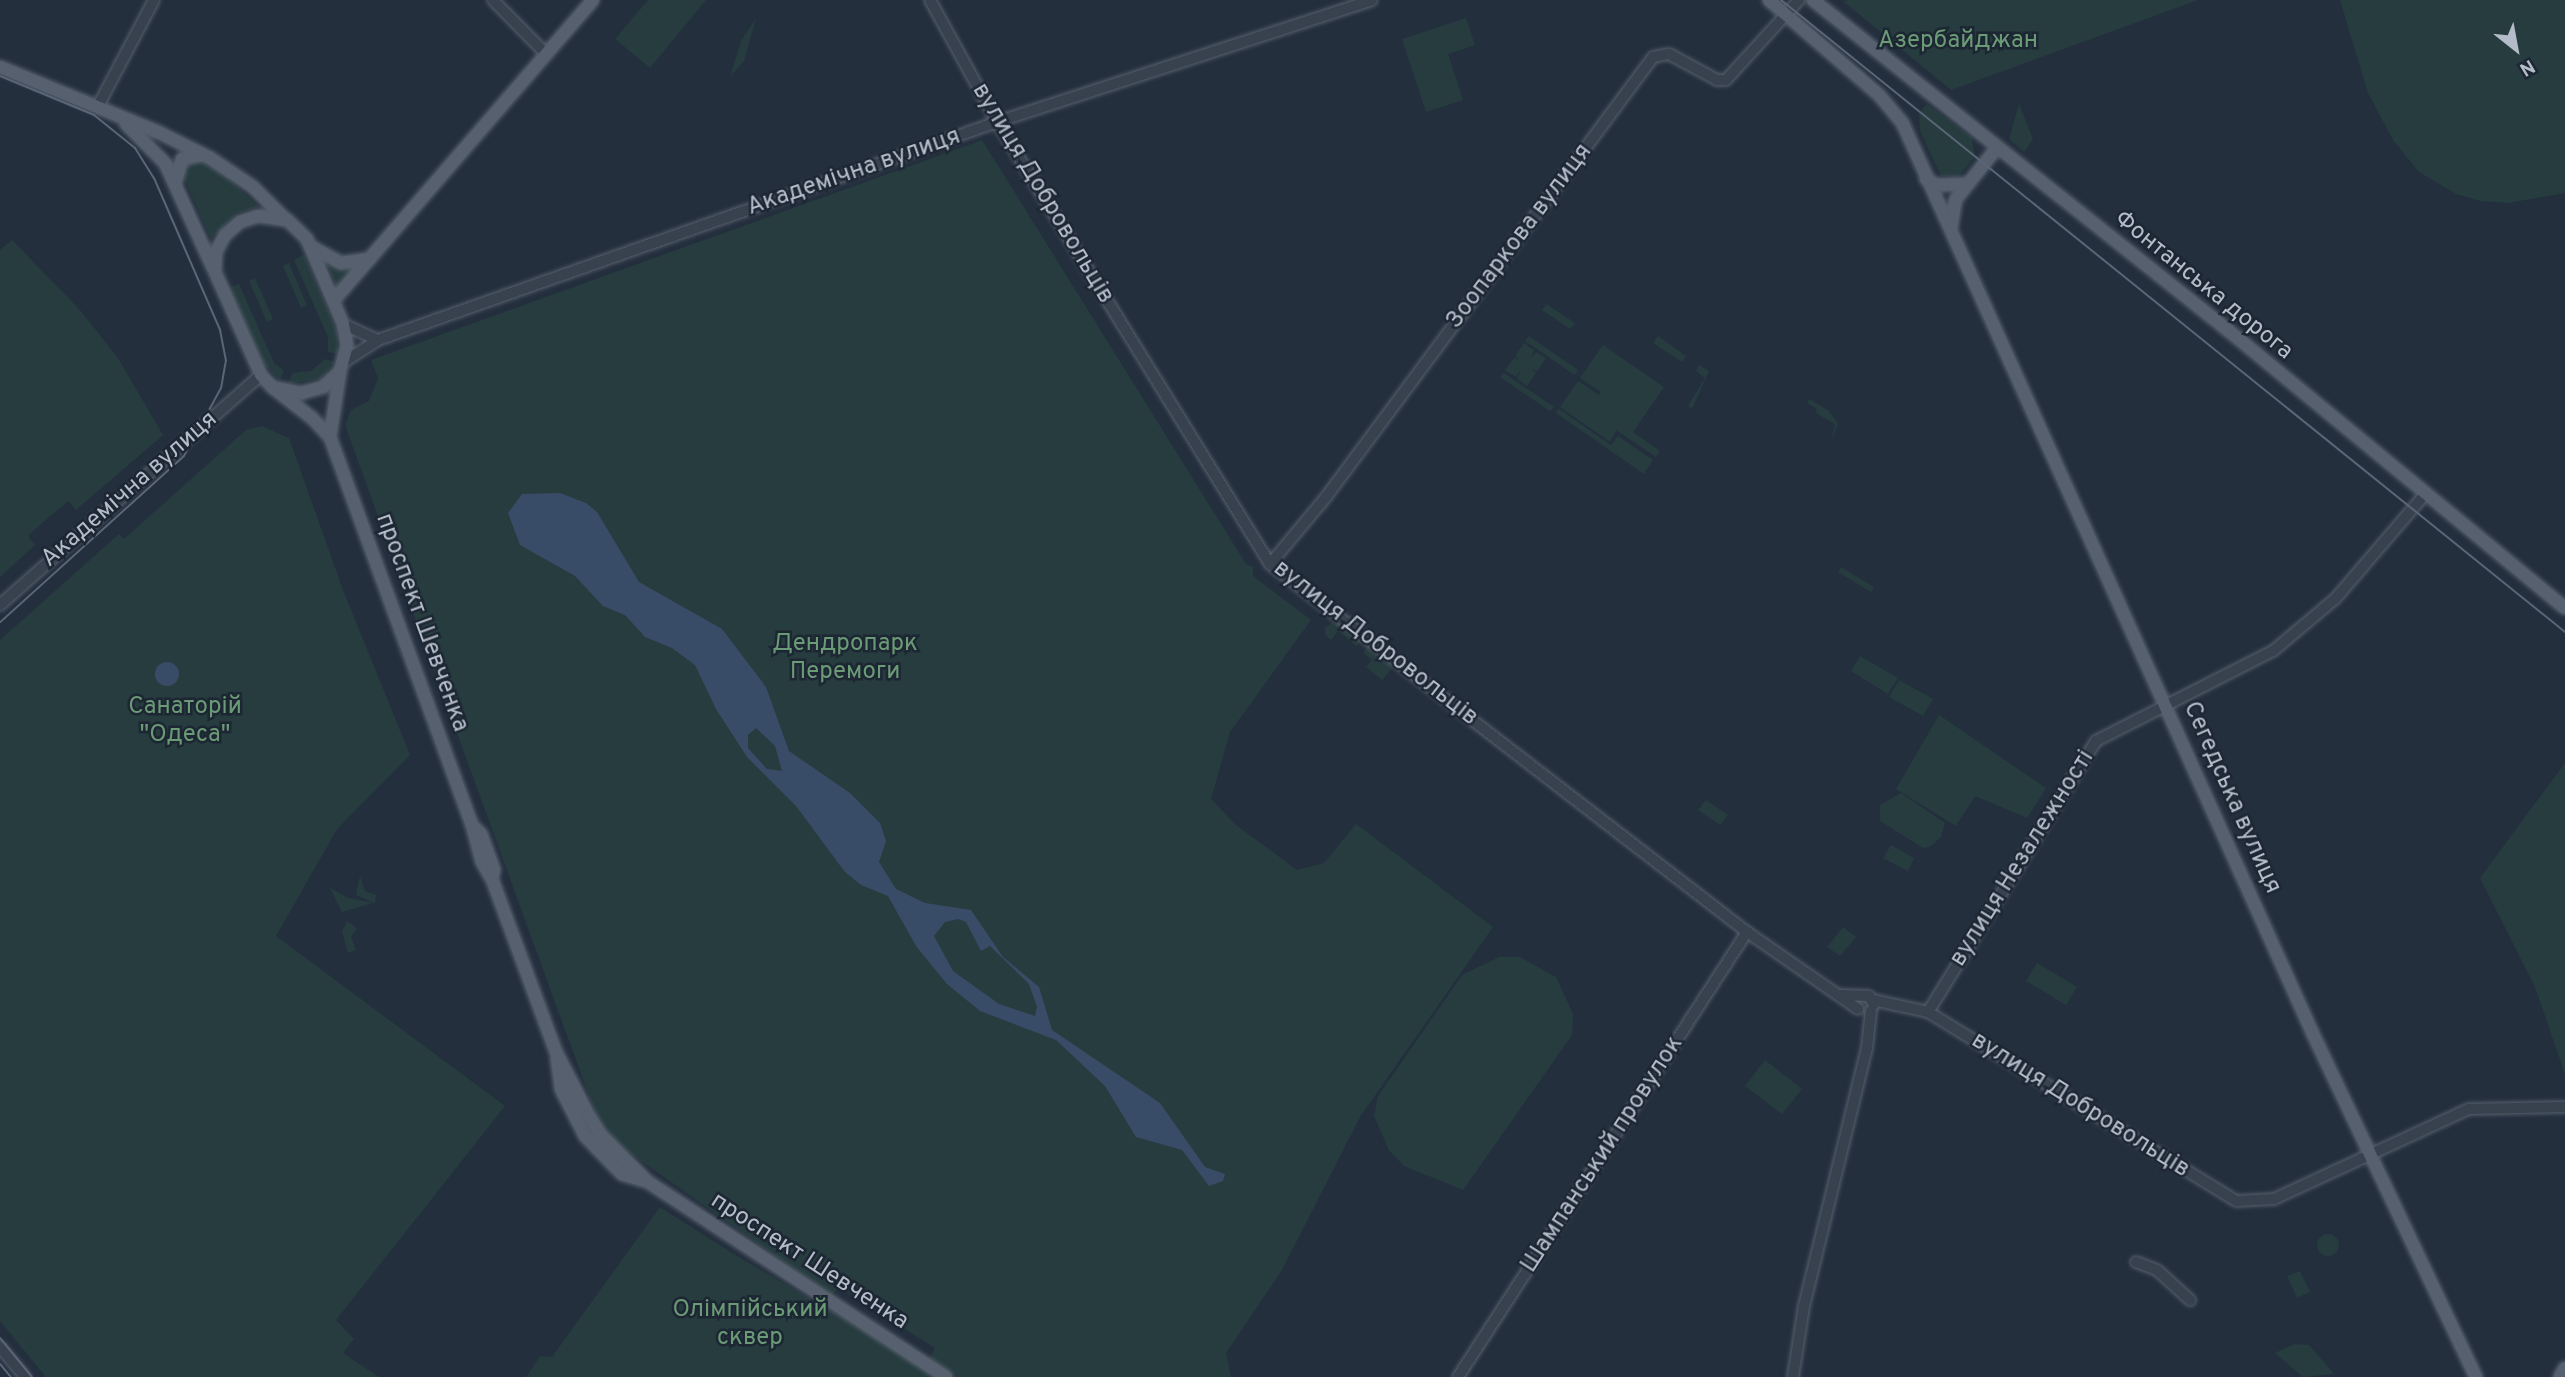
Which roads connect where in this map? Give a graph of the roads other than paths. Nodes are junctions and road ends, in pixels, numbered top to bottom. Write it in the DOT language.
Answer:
graph roads {
  1 [pos="154,0"];
  2 [pos="494,0"];
  3 [pos="593,0"];
  4 [pos="930,0"];
  5 [pos="1372,0"];
  6 [pos="1769,0"];
  7 [pos="1799,0"];
  8 [pos="1813,0"];
  9 [pos="1787,15"];
  10 [pos="546,54"];
  11 [pos="0,67"];
  12 [pos="97,108"];
  13 [pos="116,117"];
  14 [pos="997,122"];
  15 [pos="1996,149"];
  16 [pos="210,158"];
  17 [pos="1926,180"];
  18 [pos="1968,184"];
  19 [pos="175,185"];
  20 [pos="286,220"];
  21 [pos="1951,235"];
  22 [pos="311,246"];
  23 [pos="370,259"];
  24 [pos="215,272"];
  25 [pos="334,300"];
  26 [pos="343,324"];
  27 [pos="377,340"];
  28 [pos="342,367"];
  29 [pos="261,375"];
  30 [pos="272,387"];
  31 [pos="330,437"];
  32 [pos="2425,494"];
  33 [pos="1270,564"];
  34 [pos="0,605"];
  35 [pos="2565,608"];
  36 [pos="2166,703"];
  37 [pos="1747,932"];
  38 [pos="1867,1009"];
  39 [pos="1928,1012"];
  40 [pos="2565,1107"];
  41 [pos="2371,1153"];
  42 [pos="2136,1262"];
  43 [pos="2190,1300"];
  44 [pos="0,1348"];
  45 [pos="2565,1368"];
  46 [pos="25,1377"];
  47 [pos="946,1377"];
  48 [pos="1458,1377"];
  49 [pos="1793,1377"];
  50 [pos="2476,1377"];
  51 [pos="2560,1377"];
  1 -- 12 [label="street"];
  2 -- 10 [label="street"];
  3 -- 10 [label="main road"];
  4 -- 14 [label="street, вулиця Добровольців"];
  5 -- 14 [label="street, Академічна вулиця"];
  6 -- 9 [label="main road"];
  7 -- 9 [label="street, Зоопаркова вулиця"];
  8 -- 15 [label="main road, Фонтанська дорога"];
  9 -- 17 [label="main road, Сегедська вулиця"];
  9 -- 33 [label="street, Зоопаркова вулиця"];
  10 -- 23 [label="main road"];
  11 -- 12 [label="main road"];
  12 -- 13 [label="main road"];
  13 -- 16 [label="main road"];
  13 -- 19 [label="main road, проспект Шевченка"];
  14 -- 27 [label="street, Академічна вулиця"];
  14 -- 33 [label="street, вулиця Добровольців"];
  15 -- 18 [label="main road"];
  15 -- 32 [label="main road, Фонтанська дорога"];
  16 -- 19 [label="main road"];
  16 -- 20 [label="main road"];
  17 -- 18 [label="main road"];
  17 -- 21 [label="main road, Сегедська вулиця"];
  18 -- 21 [label="main road"];
  19 -- 24 [label="main road, проспект Шевченка"];
  20 -- 22 [label="main road"];
  20 -- 24 [label="main road"];
  21 -- 36 [label="main road, Сегедська вулиця"];
  22 -- 23 [label="main road"];
  22 -- 25 [label="main road, проспект Шевченка"];
  23 -- 25 [label="main road"];
  24 -- 29 [label="main road, проспект Шевченка"];
  25 -- 26 [label="main road, проспект Шевченка"];
  26 -- 27 [label="street"];
  26 -- 28 [label="main road, проспект Шевченка"];
  27 -- 28 [label="street, Академічна вулиця"];
  28 -- 30 [label="main road"];
  28 -- 31 [label="main road, проспект Шевченка"];
  29 -- 30 [label="main road, проспект Шевченка"];
  29 -- 34 [label="street, Академічна вулиця"];
  30 -- 31 [label="main road, проспект Шевченка"];
  31 -- 47 [label="main road, проспект Шевченка"];
  32 -- 35 [label="main road, Фонтанська дорога"];
  32 -- 36 [label="street, вулиця Незалежності"];
  33 -- 37 [label="street, вулиця Добровольців"];
  36 -- 39 [label="street, вулиця Незалежності"];
  36 -- 41 [label="main road, Сегедська вулиця"];
  37 -- 38 [label="street, вулиця Добровольців"];
  37 -- 48 [label="street, Шампанський провулок"];
  38 -- 39 [label="street, вулиця Добровольців"];
  38 -- 49 [label="street"];
  39 -- 41 [label="street, вулиця Добровольців"];
  40 -- 41 [label="street"];
  41 -- 50 [label="main road, Сегедська вулиця"];
  42 -- 43 [label="street"];
  44 -- 46 [label="street"];
  45 -- 51 [label="main road"];
}
